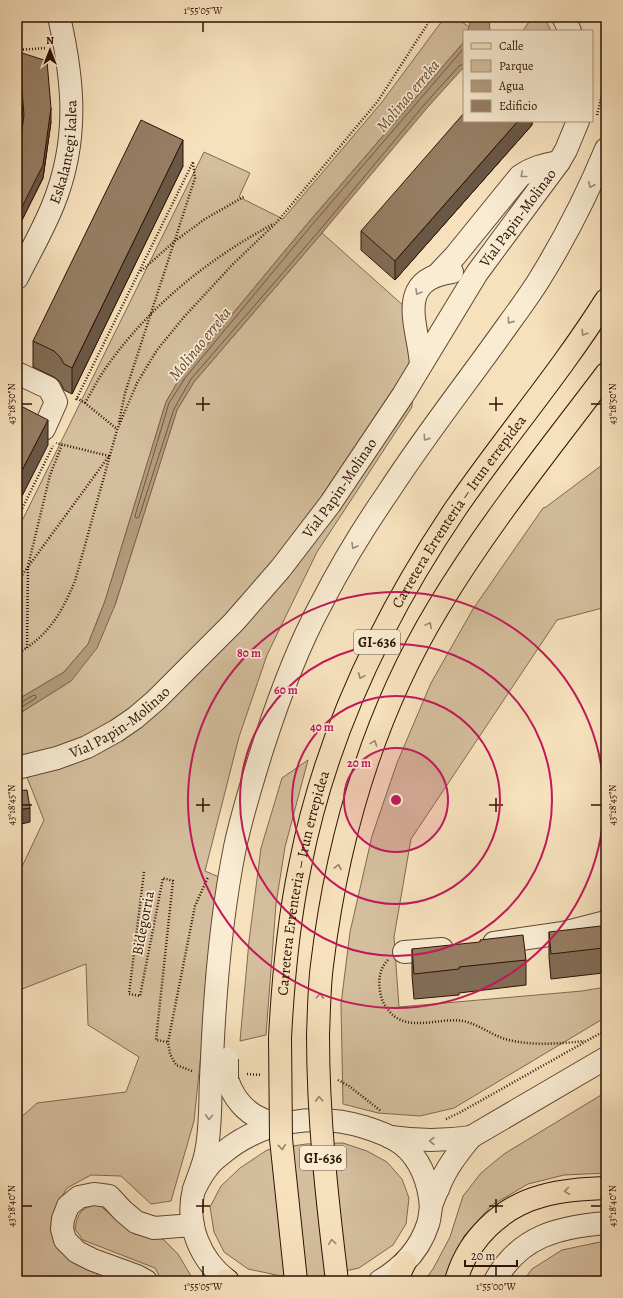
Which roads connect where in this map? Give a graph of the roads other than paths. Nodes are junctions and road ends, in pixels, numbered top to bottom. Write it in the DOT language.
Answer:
graph roads {
  1 [pos="59,17"];
  2 [pos="563,17"];
  3 [pos="570,30"];
  4 [pos="65,35"];
  5 [pos="578,122"];
  6 [pos="606,150"];
  7 [pos="559,162"];
  8 [pos="606,187"];
  9 [pos="477,273"];
  10 [pos="438,274"];
  11 [pos="17,278"];
  12 [pos="606,300"];
  13 [pos="421,364"];
  14 [pos="17,373"];
  15 [pos="606,374"];
  16 [pos="51,433"];
  17 [pos="17,768"];
  18 [pos="606,922"];
  19 [pos="404,952"];
  20 [pos="606,1058"];
  21 [pos="220,1069"];
  22 [pos="283,1123"];
  23 [pos="389,1137"];
  24 [pos="471,1138"];
  25 [pos="606,1188"];
  26 [pos="194,1190"];
  27 [pos="431,1207"];
  28 [pos="606,1224"];
  29 [pos="193,1225"];
  30 [pos="401,1272"];
  31 [pos="146,1281"];
  32 [pos="227,1281"];
  33 [pos="296,1281"];
  34 [pos="337,1281"];
  35 [pos="380,1281"];
  36 [pos="456,1281"];
  37 [pos="495,1281"];
  1 -- 4 [label="street, Eskalantegi kalea"];
  2 -- 3 [label="street"];
  4 -- 11 [label="street, Eskalantegi kalea"];
  5 -- 7 [label="street, Vial Papin-Molinao"];
  6 -- 21 [label="street, one-way"];
  7 -- 9 [label="street, Vial Papin-Molinao"];
  7 -- 10 [label="street, one-way"];
  8 -- 21 [label="street"];
  9 -- 10 [label="street"];
  9 -- 13 [label="street, Vial Papin-Molinao"];
  10 -- 13 [label="street, one-way"];
  12 -- 33 [label="main road, Carretera Errenteria – Irun errepidea / GI-636, one-way, bridge"];
  13 -- 17 [label="street, Vial Papin-Molinao"];
  14 -- 16 [label="street"];
  34 -- 15 [label="main road, Carretera Errenteria – Irun errepidea / GI-636, one-way, bridge"];
  18 -- 19 [label="street"];
  20 -- 24 [label="street"];
  21 -- 22 [label="street"];
  21 -- 26 [label="street, one-way"];
  22 -- 23 [label="street"];
  22 -- 26 [label="street"];
  24 -- 23 [label="street, one-way"];
  23 -- 27 [label="street"];
  24 -- 27 [label="street"];
  25 -- 36 [label="main road, one-way"];
  26 -- 29 [label="street"];
  27 -- 30 [label="street"];
  28 -- 37 [label="street"];
  29 -- 31 [label="street"];
  29 -- 32 [label="street"];
  30 -- 35 [label="street"];
}
